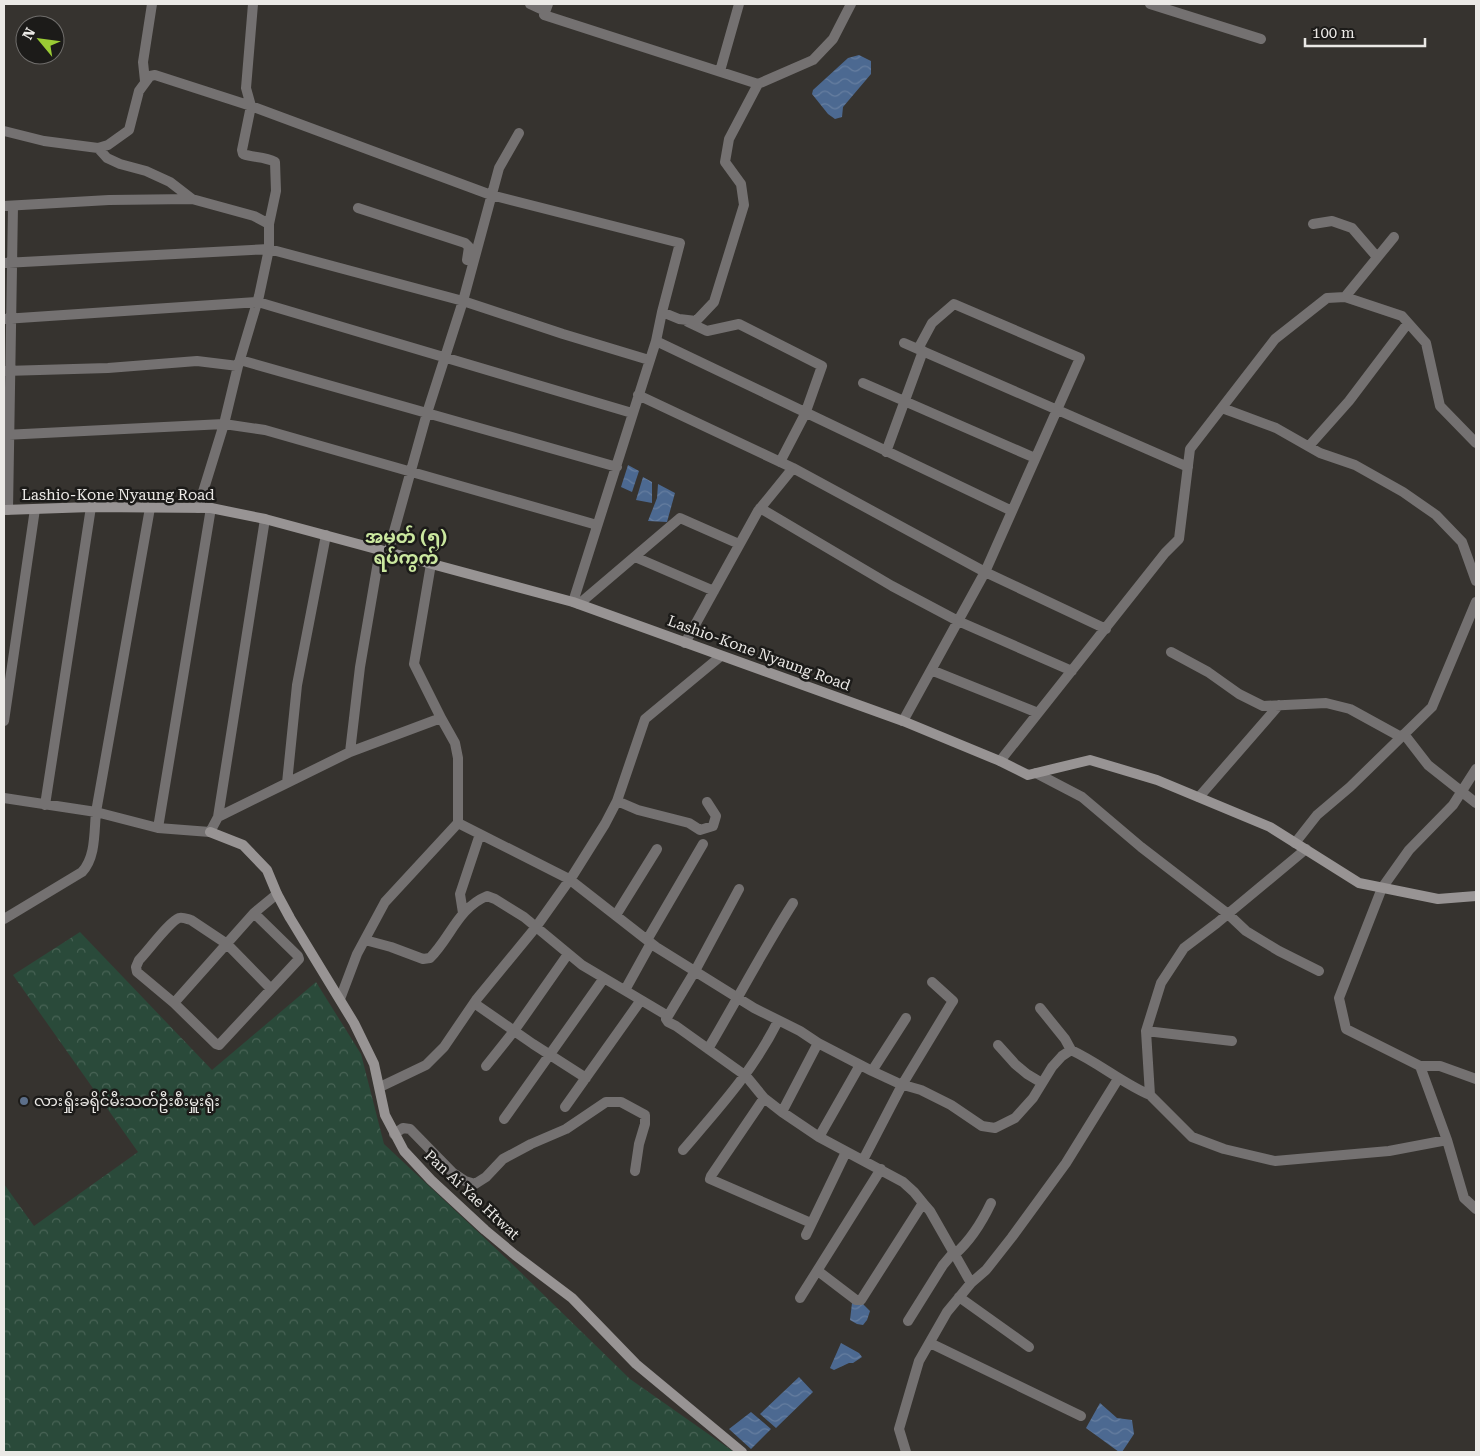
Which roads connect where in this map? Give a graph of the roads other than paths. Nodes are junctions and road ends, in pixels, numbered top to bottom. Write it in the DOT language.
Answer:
graph roads {
  1 [pos="152,4"];
  2 [pos="253,4"];
  3 [pos="530,4"];
  4 [pos="739,4"];
  5 [pos="851,4"];
  6 [pos="1150,4"];
  7 [pos="547,7"];
  8 [pos="1261,40"];
  9 [pos="720,71"];
  10 [pos="145,81"];
  11 [pos="758,84"];
  12 [pos="251,106"];
  13 [pos="4,131"];
  14 [pos="519,133"];
  15 [pos="98,148"];
  16 [pos="491,195"];
  17 [pos="192,199"];
  18 [pos="9,206"];
  19 [pos="358,208"];
  20 [pos="269,224"];
  21 [pos="1313,224"];
  22 [pos="1394,237"];
  23 [pos="269,249"];
  24 [pos="1377,257"];
  25 [pos="8,263"];
  26 [pos="1345,296"];
  27 [pos="463,301"];
  28 [pos="258,302"];
  29 [pos="662,312"];
  30 [pos="679,318"];
  31 [pos="7,319"];
  32 [pos="1408,323"];
  33 [pos="656,342"];
  34 [pos="904,343"];
  35 [pos="920,350"];
  36 [pos="444,358"];
  37 [pos="649,360"];
  38 [pos="239,363"];
  39 [pos="7,371"];
  40 [pos="863,383"];
  41 [pos="638,395"];
  42 [pos="904,401"];
  43 [pos="1222,408"];
  44 [pos="1056,409"];
  45 [pos="427,413"];
  46 [pos="632,413"];
  47 [pos="805,414"];
  48 [pos="224,424"];
  49 [pos="7,435"];
  50 [pos="1476,444"];
  51 [pos="1309,446"];
  52 [pos="886,452"];
  53 [pos="1035,458"];
  54 [pos="780,462"];
  55 [pos="617,467"];
  56 [pos="1188,467"];
  57 [pos="793,468"];
  58 [pos="411,472"];
  59 [pos="91,507"];
  60 [pos="150,508"];
  61 [pos="198,508"];
  62 [pos="211,508"];
  63 [pos="760,508"];
  64 [pos="35,509"];
  65 [pos="6,510"];
  66 [pos="1012,511"];
  67 [pos="266,520"];
  68 [pos="597,526"];
  69 [pos="326,535"];
  70 [pos="740,544"];
  71 [pos="384,552"];
  72 [pos="635,557"];
  73 [pos="431,564"];
  74 [pos="985,572"];
  75 [pos="1476,581"];
  76 [pos="714,590"];
  77 [pos="1476,602"];
  78 [pos="576,603"];
  79 [pos="958,621"];
  80 [pos="1106,629"];
  81 [pos="685,643"];
  82 [pos="1171,652"];
  83 [pos="721,656"];
  84 [pos="931,670"];
  85 [pos="1072,671"];
  86 [pos="1279,705"];
  87 [pos="1038,713"];
  88 [pos="441,718"];
  89 [pos="4,721"];
  90 [pos="903,721"];
  91 [pos="1402,735"];
  92 [pos="350,752"];
  93 [pos="1000,761"];
  94 [pos="1476,769"];
  95 [pos="1036,773"];
  96 [pos="287,783"];
  97 [pos="1462,792"];
  98 [pos="1199,797"];
  99 [pos="4,798"];
  100 [pos="617,801"];
  101 [pos="707,802"];
  102 [pos="1476,803"];
  103 [pos="45,805"];
  104 [pos="96,812"];
  105 [pos="218,817"];
  106 [pos="458,823"];
  107 [pos="158,828"];
  108 [pos="210,832"];
  109 [pos="480,834"];
  110 [pos="1295,843"];
  111 [pos="704,844"];
  112 [pos="657,849"];
  113 [pos="1306,849"];
  114 [pos="569,880"];
  115 [pos="1382,888"];
  116 [pos="739,889"];
  117 [pos="277,894"];
  118 [pos="1476,896"];
  119 [pos="793,903"];
  120 [pos="463,912"];
  121 [pos="254,913"];
  122 [pos="1228,914"];
  123 [pos="616,915"];
  124 [pos="4,919"];
  125 [pos="536,927"];
  126 [pos="366,940"];
  127 [pos="649,941"];
  128 [pos="227,944"];
  129 [pos="568,954"];
  130 [pos="695,971"];
  131 [pos="1319,971"];
  132 [pos="604,978"];
  133 [pos="932,982"];
  134 [pos="271,989"];
  135 [pos="625,990"];
  136 [pos="738,997"];
  137 [pos="340,999"];
  138 [pos="641,1000"];
  139 [pos="174,1003"];
  140 [pos="474,1003"];
  141 [pos="1040,1008"];
  142 [pos="668,1016"];
  143 [pos="906,1018"];
  144 [pos="778,1021"];
  145 [pos="514,1031"];
  146 [pos="1146,1031"];
  147 [pos="1232,1041"];
  148 [pos="818,1043"];
  149 [pos="998,1045"];
  150 [pos="708,1048"];
  151 [pos="1071,1050"];
  152 [pos="551,1055"];
  153 [pos="860,1064"];
  154 [pos="486,1066"];
  155 [pos="1420,1066"];
  156 [pos="872,1071"];
  157 [pos="746,1076"];
  158 [pos="586,1078"];
  159 [pos="1118,1078"];
  160 [pos="1476,1079"];
  161 [pos="1042,1083"];
  162 [pos="902,1085"];
  163 [pos="380,1087"];
  164 [pos="1150,1096"];
  165 [pos="764,1098"];
  166 [pos="565,1107"];
  167 [pos="782,1112"];
  168 [pos="504,1119"];
  169 [pos="394,1134"];
  170 [pos="820,1137"];
  171 [pos="1447,1140"];
  172 [pos="683,1150"];
  173 [pos="846,1152"];
  174 [pos="863,1160"];
  175 [pos="881,1169"];
  176 [pos="635,1171"];
  177 [pos="923,1203"];
  178 [pos="991,1203"];
  179 [pos="1476,1208"];
  180 [pos="811,1223"];
  181 [pos="806,1235"];
  182 [pos="954,1253"];
  183 [pos="818,1271"];
  184 [pos="972,1283"];
  185 [pos="800,1298"];
  186 [pos="959,1298"];
  187 [pos="908,1321"];
  188 [pos="930,1343"];
  189 [pos="1029,1347"];
  190 [pos="1081,1416"];
  191 [pos="742,1452"];
  192 [pos="906,1452"];
  1 -- 10 [label="street"];
  2 -- 12 [label="street"];
  3 -- 7 [label="street"];
  4 -- 9 [label="street"];
  5 -- 11 [label="street"];
  6 -- 8 [label="street"];
  7 -- 9 [label="street"];
  9 -- 11 [label="street"];
  10 -- 12 [label="street"];
  10 -- 15 [label="street"];
  11 -- 30 [label="street"];
  12 -- 16 [label="street"];
  12 -- 20 [label="street"];
  13 -- 15 [label="street"];
  14 -- 16 [label="street"];
  15 -- 17 [label="street"];
  16 -- 27 [label="street"];
  16 -- 29 [label="street"];
  17 -- 18 [label="street"];
  17 -- 20 [label="street"];
  18 -- 25 [label="street"];
  19 -- 27 [label="street"];
  20 -- 23 [label="street"];
  21 -- 24 [label="street"];
  22 -- 24 [label="street"];
  23 -- 25 [label="street"];
  23 -- 27 [label="street"];
  23 -- 28 [label="street"];
  24 -- 26 [label="street"];
  25 -- 31 [label="street"];
  26 -- 32 [label="street"];
  26 -- 43 [label="street"];
  27 -- 36 [label="street"];
  27 -- 37 [label="street"];
  28 -- 31 [label="street"];
  28 -- 36 [label="street"];
  28 -- 38 [label="street"];
  29 -- 30 [label="street"];
  29 -- 33 [label="street"];
  30 -- 47 [label="street"];
  31 -- 39 [label="street"];
  32 -- 50 [label="street"];
  32 -- 51 [label="street"];
  33 -- 37 [label="street"];
  33 -- 47 [label="street"];
  34 -- 35 [label="street"];
  35 -- 42 [label="street"];
  35 -- 44 [label="street"];
  35 -- 44 [label="street"];
  36 -- 45 [label="street"];
  36 -- 46 [label="street"];
  37 -- 41 [label="street"];
  38 -- 39 [label="street"];
  38 -- 45 [label="street"];
  38 -- 48 [label="street"];
  39 -- 49 [label="street"];
  40 -- 42 [label="street"];
  41 -- 46 [label="street"];
  41 -- 54 [label="street"];
  42 -- 52 [label="street"];
  42 -- 53 [label="street"];
  43 -- 51 [label="street"];
  43 -- 56 [label="street"];
  44 -- 53 [label="street"];
  44 -- 56 [label="street"];
  45 -- 55 [label="street"];
  45 -- 58 [label="street"];
  46 -- 55 [label="street"];
  47 -- 52 [label="street"];
  47 -- 54 [label="street"];
  48 -- 49 [label="street"];
  48 -- 58 [label="street"];
  48 -- 61 [label="street"];
  49 -- 65 [label="street"];
  51 -- 75 [label="street"];
  52 -- 66 [label="street"];
  53 -- 66 [label="street"];
  54 -- 57 [label="street"];
  55 -- 68 [label="street"];
  56 -- 80 [label="street"];
  57 -- 63 [label="street"];
  57 -- 74 [label="street"];
  58 -- 68 [label="street"];
  58 -- 71 [label="street"];
  59 -- 60 [label="main road, Lashio-Kone Nyaung Road"];
  59 -- 64 [label="main road, Lashio-Kone Nyaung Road"];
  59 -- 103 [label="street"];
  60 -- 61 [label="main road, Lashio-Kone Nyaung Road"];
  60 -- 104 [label="street"];
  61 -- 62 [label="main road, Lashio-Kone Nyaung Road"];
  62 -- 67 [label="main road, Lashio-Kone Nyaung Road"];
  62 -- 107 [label="street"];
  63 -- 70 [label="street"];
  63 -- 79 [label="street"];
  64 -- 65 [label="main road, Lashio-Kone Nyaung Road"];
  64 -- 89 [label="street"];
  66 -- 74 [label="street"];
  67 -- 69 [label="main road, Lashio-Kone Nyaung Road"];
  67 -- 105 [label="street"];
  68 -- 78 [label="street"];
  69 -- 71 [label="main road, Lashio-Kone Nyaung Road"];
  69 -- 96 [label="street"];
  70 -- 72 [label="street"];
  70 -- 76 [label="street"];
  71 -- 73 [label="main road, Lashio-Kone Nyaung Road"];
  71 -- 92 [label="street"];
  72 -- 76 [label="street"];
  72 -- 78 [label="street"];
  73 -- 78 [label="main road, Lashio-Kone Nyaung Road"];
  73 -- 88 [label="street"];
  74 -- 79 [label="street"];
  74 -- 80 [label="street"];
  76 -- 81 [label="street"];
  77 -- 91 [label="street"];
  78 -- 81 [label="main road, Lashio-Kone Nyaung Road"];
  79 -- 84 [label="street"];
  79 -- 85 [label="street"];
  80 -- 85 [label="street"];
  81 -- 83 [label="main road, Lashio-Kone Nyaung Road"];
  82 -- 86 [label="street"];
  83 -- 90 [label="main road, Lashio-Kone Nyaung Road"];
  83 -- 100 [label="street"];
  84 -- 87 [label="street"];
  84 -- 90 [label="street"];
  85 -- 87 [label="street"];
  86 -- 91 [label="street"];
  86 -- 98 [label="street"];
  87 -- 93 [label="street"];
  88 -- 92 [label="street"];
  88 -- 106 [label="street"];
  90 -- 93 [label="main road, Lashio-Kone Nyaung Road"];
  91 -- 97 [label="street"];
  91 -- 110 [label="street"];
  92 -- 96 [label="street"];
  93 -- 95 [label="main road, Lashio-Kone Nyaung Road"];
  94 -- 97 [label="street"];
  95 -- 98 [label="main road, Lashio-Kone Nyaung Road"];
  95 -- 122 [label="street"];
  96 -- 105 [label="street"];
  97 -- 102 [label="street"];
  97 -- 115 [label="street"];
  98 -- 110 [label="main road, Lashio-Kone Nyaung Road"];
  99 -- 103 [label="street"];
  100 -- 101 [label="street"];
  100 -- 114 [label="street"];
  103 -- 104 [label="street"];
  104 -- 107 [label="street"];
  104 -- 124 [label="street"];
  105 -- 108 [label="street"];
  106 -- 109 [label="street"];
  106 -- 126 [label="street"];
  107 -- 108 [label="street"];
  108 -- 117 [label="main road, Pan Ai Yae Htwat"];
  109 -- 114 [label="street"];
  109 -- 120 [label="street"];
  110 -- 113 [label="main road, Lashio-Kone Nyaung Road"];
  111 -- 127 [label="street"];
  112 -- 123 [label="street"];
  113 -- 115 [label="main road, Lashio-Kone Nyaung Road"];
  113 -- 122 [label="street"];
  114 -- 123 [label="street"];
  114 -- 125 [label="street"];
  115 -- 118 [label="main road, Lashio-Kone Nyaung Road"];
  115 -- 155 [label="street"];
  116 -- 130 [label="street"];
  117 -- 121 [label="street"];
  117 -- 137 [label="main road, Pan Ai Yae Htwat"];
  119 -- 136 [label="street"];
  120 -- 125 [label="street"];
  120 -- 126 [label="street"];
  121 -- 128 [label="street"];
  121 -- 134 [label="street"];
  122 -- 131 [label="street"];
  122 -- 146 [label="street"];
  123 -- 127 [label="street"];
  125 -- 129 [label="street"];
  125 -- 140 [label="street"];
  126 -- 137 [label="street"];
  127 -- 130 [label="street"];
  127 -- 135 [label="street"];
  128 -- 134 [label="street"];
  128 -- 139 [label="street"];
  128 -- 139 [label="street"];
  129 -- 132 [label="street"];
  129 -- 145 [label="street"];
  130 -- 136 [label="street"];
  130 -- 142 [label="street"];
  132 -- 135 [label="street"];
  132 -- 152 [label="street"];
  133 -- 162 [label="street"];
  134 -- 139 [label="street"];
  135 -- 138 [label="street"];
  136 -- 144 [label="street"];
  136 -- 150 [label="street"];
  137 -- 163 [label="main road, Pan Ai Yae Htwat"];
  138 -- 142 [label="street"];
  138 -- 158 [label="street"];
  140 -- 145 [label="street"];
  140 -- 163 [label="street"];
  141 -- 151 [label="street"];
  142 -- 150 [label="street"];
  143 -- 156 [label="street"];
  144 -- 148 [label="street"];
  144 -- 157 [label="street"];
  145 -- 152 [label="street"];
  145 -- 154 [label="street"];
  146 -- 147 [label="street"];
  146 -- 164 [label="street"];
  148 -- 153 [label="street"];
  148 -- 167 [label="street"];
  149 -- 161 [label="street"];
  150 -- 157 [label="street"];
  151 -- 159 [label="street"];
  151 -- 161 [label="street"];
  152 -- 158 [label="street"];
  152 -- 168 [label="street"];
  153 -- 156 [label="street"];
  153 -- 170 [label="street"];
  155 -- 160 [label="street"];
  155 -- 171 [label="street"];
  156 -- 162 [label="street"];
  157 -- 165 [label="street"];
  157 -- 172 [label="street"];
  158 -- 166 [label="street"];
  159 -- 164 [label="street"];
  159 -- 184 [label="street"];
  161 -- 162 [label="street"];
  162 -- 174 [label="street"];
  163 -- 169 [label="main road, Pan Ai Yae Htwat"];
  164 -- 171 [label="street"];
  165 -- 167 [label="street"];
  165 -- 180 [label="street"];
  167 -- 170 [label="street"];
  169 -- 176 [label="street"];
  169 -- 191 [label="main road, Pan Ai Yae Htwat"];
  170 -- 173 [label="street"];
  171 -- 179 [label="street"];
  173 -- 174 [label="street"];
  173 -- 180 [label="street"];
  174 -- 175 [label="street"];
  175 -- 177 [label="street"];
  175 -- 183 [label="street"];
  177 -- 182 [label="street"];
  177 -- 183 [label="street"];
  178 -- 182 [label="street"];
  180 -- 181 [label="street"];
  182 -- 184 [label="street"];
  182 -- 187 [label="street"];
  183 -- 185 [label="street"];
  184 -- 186 [label="street"];
  186 -- 188 [label="street"];
  186 -- 189 [label="street"];
  188 -- 190 [label="street"];
  188 -- 192 [label="street"];
}
